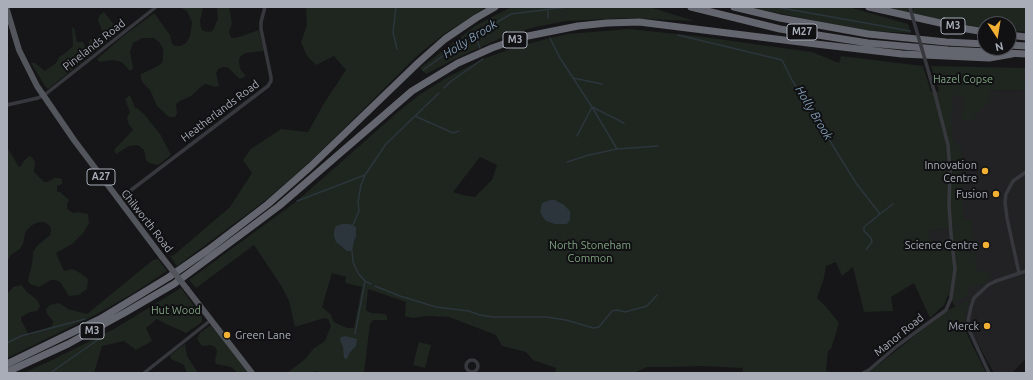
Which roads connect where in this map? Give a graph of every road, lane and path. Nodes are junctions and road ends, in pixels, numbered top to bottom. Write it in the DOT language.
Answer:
graph roads {
  1 [pos="156,7"];
  2 [pos="265,7"];
  3 [pos="495,7"];
  4 [pos="691,7"];
  5 [pos="734,7"];
  6 [pos="868,7"];
  7 [pos="909,7"];
  8 [pos="7,10"];
  9 [pos="977,31"];
  10 [pos="977,44"];
  11 [pos="977,51"];
  12 [pos="1000,56"];
  13 [pos="43,96"];
  14 [pos="7,105"];
  15 [pos="1026,172"];
  16 [pos="118,200"];
  17 [pos="1026,272"];
  18 [pos="1019,273"];
  19 [pos="211,320"];
  20 [pos="7,364"];
  21 [pos="7,372"];
  22 [pos="144,373"];
  23 [pos="252,373"];
  24 [pos="863,373"];
  25 [pos="989,373"];
  1 -- 13 [label="street, Pinelands Road"];
  2 -- 16 [label="street, Heatherlands Road"];
  3 -- 20 [label="highway, M3"];
  4 -- 11 [label="highway, M27"];
  5 -- 10 [label="highway, M27"];
  6 -- 9 [label="highway, M3"];
  7 -- 24 [label="street, Manor Road, bridge"];
  8 -- 13 [label="main road, Chilworth Road / A27"];
  12 -- 21 [label="highway, M3"];
  13 -- 14 [label="street"];
  13 -- 16 [label="main road, Chilworth Road / A27"];
  15 -- 18 [label="street"];
  16 -- 19 [label="main road, Chilworth Road / A27, bridge"];
  17 -- 18 [label="street"];
  18 -- 25 [label="street"];
  19 -- 22 [label="street"];
  19 -- 23 [label="main road, Chilworth Road / A27"];
}
